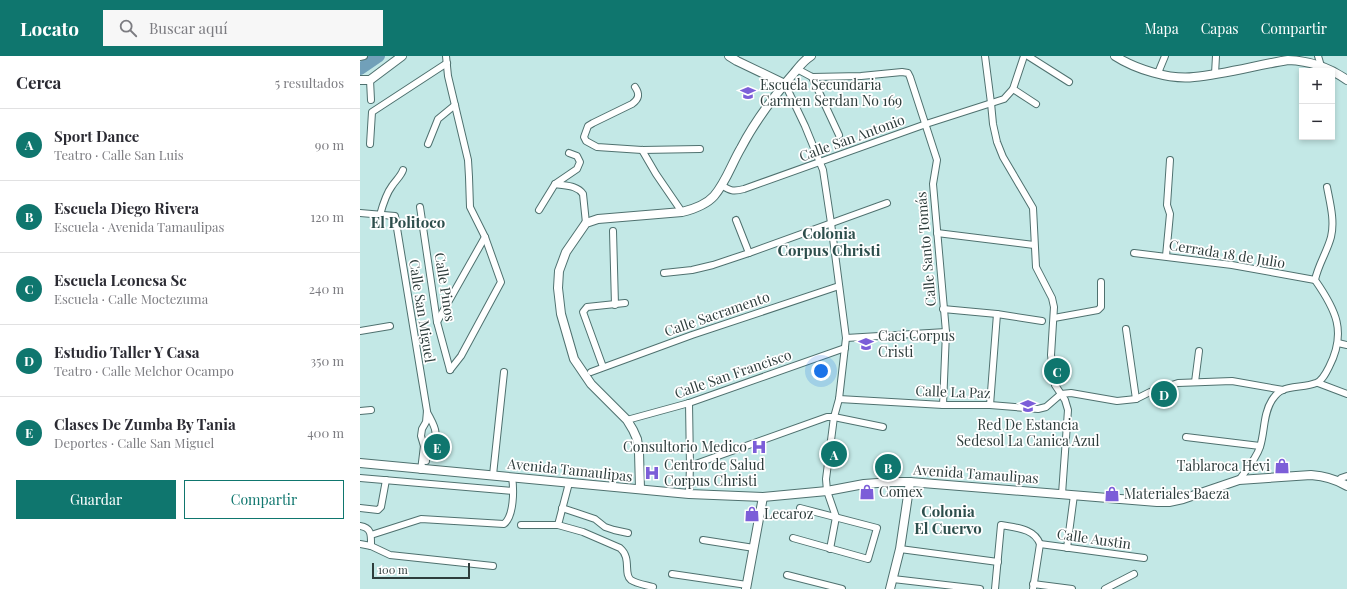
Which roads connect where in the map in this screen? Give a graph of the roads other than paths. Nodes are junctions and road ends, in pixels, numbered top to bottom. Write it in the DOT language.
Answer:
graph roads {
  1 [pos="364,56"];
  2 [pos="402,56"];
  3 [pos="729,56"];
  4 [pos="811,56"];
  5 [pos="984,56"];
  6 [pos="1024,56"];
  7 [pos="1028,56"];
  8 [pos="1115,56"];
  9 [pos="1165,56"];
  10 [pos="1216,56"];
  11 [pos="1318,56"];
  12 [pos="360,57"];
  13 [pos="446,59"];
  14 [pos="740,59"];
  15 [pos="1321,66"];
  16 [pos="797,69"];
  17 [pos="1158,73"];
  18 [pos="1215,74"];
  19 [pos="812,77"];
  20 [pos="360,80"];
  21 [pos="370,80"];
  22 [pos="1347,80"];
  23 [pos="1069,82"];
  24 [pos="785,84"];
  25 [pos="635,87"];
  26 [pos="1013,89"];
  27 [pos="371,100"];
  28 [pos="992,103"];
  29 [pos="1036,104"];
  30 [pos="455,105"];
  31 [pos="926,124"];
  32 [pos="839,135"];
  33 [pos="370,144"];
  34 [pos="428,144"];
  35 [pos="700,149"];
  36 [pos="642,150"];
  37 [pos="570,153"];
  38 [pos="1170,160"];
  39 [pos="820,163"];
  40 [pos="403,170"];
  41 [pos="555,184"];
  42 [pos="721,185"];
  43 [pos="1328,187"];
  44 [pos="887,203"];
  45 [pos="420,207"];
  46 [pos="539,210"];
  47 [pos="682,212"];
  48 [pos="360,213"];
  49 [pos="380,214"];
  50 [pos="736,220"];
  51 [pos="586,223"];
  52 [pos="831,223"];
  53 [pos="613,231"];
  54 [pos="937,233"];
  55 [pos="485,237"];
  56 [pos="1034,245"];
  57 [pos="1134,252"];
  58 [pos="749,253"];
  59 [pos="1166,256"];
  60 [pos="664,273"];
  61 [pos="1315,280"];
  62 [pos="1101,282"];
  63 [pos="839,286"];
  64 [pos="626,303"];
  65 [pos="615,305"];
  66 [pos="943,309"];
  67 [pos="997,314"];
  68 [pos="1054,318"];
  69 [pos="1042,320"];
  70 [pos="437,322"];
  71 [pos="390,326"];
  72 [pos="1126,329"];
  73 [pos="360,331"];
  74 [pos="946,332"];
  75 [pos="846,338"];
  76 [pos="1338,343"];
  77 [pos="1347,345"];
  78 [pos="845,348"];
  79 [pos="1199,351"];
  80 [pos="603,367"];
  81 [pos="504,372"];
  82 [pos="591,372"];
  83 [pos="1195,382"];
  84 [pos="1318,383"];
  85 [pos="1283,390"];
  86 [pos="1061,394"];
  87 [pos="1347,394"];
  88 [pos="839,399"];
  89 [pos="1136,400"];
  90 [pos="689,403"];
  91 [pos="943,405"];
  92 [pos="990,405"];
  93 [pos="371,410"];
  94 [pos="427,410"];
  95 [pos="360,411"];
  96 [pos="834,417"];
  97 [pos="627,420"];
  98 [pos="426,425"];
  99 [pos="435,427"];
  100 [pos="883,427"];
  101 [pos="1186,437"];
  102 [pos="1260,446"];
  103 [pos="426,447"];
  104 [pos="360,463"];
  105 [pos="690,466"];
  106 [pos="423,470"];
  107 [pos="493,476"];
  108 [pos="1347,476"];
  109 [pos="512,477"];
  110 [pos="360,478"];
  111 [pos="386,480"];
  112 [pos="1239,480"];
  113 [pos="1338,481"];
  114 [pos="910,482"];
  115 [pos="569,483"];
  116 [pos="1347,486"];
  117 [pos="640,490"];
  118 [pos="513,491"];
  119 [pos="827,491"];
  120 [pos="689,494"];
  121 [pos="1062,494"];
  122 [pos="1074,495"];
  123 [pos="763,497"];
  124 [pos="360,508"];
  125 [pos="562,508"];
  126 [pos="800,508"];
  127 [pos="836,517"];
  128 [pos="521,525"];
  129 [pos="360,526"];
  130 [pos="558,526"];
  131 [pos="628,533"];
  132 [pos="371,535"];
  133 [pos="793,538"];
  134 [pos="703,540"];
  135 [pos="360,544"];
  136 [pos="1040,544"];
  137 [pos="371,546"];
  138 [pos="754,548"];
  139 [pos="1067,548"];
  140 [pos="830,549"];
  141 [pos="900,549"];
  142 [pos="1144,558"];
  143 [pos="998,562"];
  144 [pos="493,566"];
  145 [pos="672,574"];
  146 [pos="1134,574"];
  147 [pos="787,575"];
  148 [pos="893,579"];
  149 [pos="1033,586"];
  150 [pos="653,587"];
  151 [pos="746,587"];
  152 [pos="821,587"];
  153 [pos="842,589"];
  154 [pos="890,589"];
  155 [pos="980,589"];
  156 [pos="995,589"];
  157 [pos="1072,589"];
  158 [pos="1105,589"];
  1 -- 12 [label="street"];
  2 -- 21 [label="street"];
  3 -- 14 [label="street"];
  4 -- 16 [label="street"];
  5 -- 28 [label="street"];
  6 -- 26 [label="street"];
  7 -- 23 [label="street"];
  8 -- 17 [label="street"];
  9 -- 17 [label="street"];
  10 -- 18 [label="street"];
  11 -- 15 [label="street"];
  13 -- 30 [label="street"];
  13 -- 33 [label="street"];
  14 -- 24 [label="street"];
  15 -- 18 [label="street"];
  15 -- 22 [label="street"];
  16 -- 19 [label="street"];
  16 -- 24 [label="street"];
  17 -- 18 [label="street"];
  19 -- 31 [label="street, Calle Santo Tomás"];
  19 -- 32 [label="street"];
  20 -- 21 [label="street"];
  21 -- 27 [label="street"];
  24 -- 39 [label="street"];
  24 -- 42 [label="street"];
  25 -- 36 [label="street"];
  26 -- 28 [label="street, Calle San Antonio"];
  26 -- 29 [label="street"];
  28 -- 31 [label="street, Calle San Antonio"];
  28 -- 56 [label="street"];
  30 -- 34 [label="street"];
  30 -- 55 [label="street"];
  31 -- 39 [label="street, Calle San Antonio"];
  31 -- 54 [label="street, Calle Santo Tomás"];
  35 -- 36 [label="street"];
  36 -- 47 [label="street"];
  37 -- 41 [label="street"];
  38 -- 59 [label="street"];
  39 -- 42 [label="street, Calle San Antonio"];
  39 -- 52 [label="street"];
  40 -- 49 [label="street"];
  41 -- 46 [label="street"];
  41 -- 51 [label="street"];
  42 -- 47 [label="street"];
  43 -- 61 [label="street"];
  44 -- 52 [label="street"];
  45 -- 70 [label="street, Calle Pinos"];
  47 -- 51 [label="street"];
  48 -- 49 [label="street"];
  49 -- 94 [label="street, Calle San Miguel"];
  50 -- 58 [label="street"];
  51 -- 97 [label="street"];
  52 -- 58 [label="street"];
  52 -- 63 [label="street"];
  53 -- 65 [label="street"];
  54 -- 56 [label="street"];
  54 -- 66 [label="street, Calle Santo Tomás"];
  55 -- 70 [label="street"];
  55 -- 70 [label="street, Calle Pinos"];
  56 -- 68 [label="street"];
  57 -- 59 [label="street, Cerrada 18 de Julio"];
  58 -- 60 [label="street"];
  59 -- 61 [label="street, Cerrada 18 de Julio"];
  61 -- 76 [label="street"];
  62 -- 68 [label="street"];
  63 -- 75 [label="street"];
  63 -- 80 [label="street, Calle Sacramento"];
  64 -- 65 [label="street"];
  65 -- 80 [label="street"];
  66 -- 67 [label="street"];
  66 -- 74 [label="street, Calle Santo Tomás"];
  67 -- 69 [label="street"];
  67 -- 92 [label="street"];
  68 -- 86 [label="street"];
  71 -- 73 [label="street"];
  72 -- 89 [label="street"];
  74 -- 75 [label="street"];
  74 -- 91 [label="street, Calle Santo Tomás"];
  75 -- 78 [label="street"];
  76 -- 77 [label="street"];
  76 -- 84 [label="street"];
  78 -- 88 [label="street"];
  78 -- 90 [label="street, Calle San Francisco"];
  79 -- 83 [label="street"];
  80 -- 82 [label="street, Calle Sacramento"];
  81 -- 107 [label="street"];
  83 -- 85 [label="street"];
  83 -- 89 [label="street"];
  84 -- 85 [label="street"];
  84 -- 87 [label="street"];
  85 -- 102 [label="street"];
  86 -- 89 [label="street"];
  86 -- 92 [label="street, Calle La Paz"];
  86 -- 121 [label="street"];
  88 -- 91 [label="street, Calle La Paz"];
  88 -- 96 [label="street"];
  90 -- 97 [label="street, Calle San Francisco"];
  90 -- 105 [label="street"];
  91 -- 92 [label="street, Calle La Paz"];
  93 -- 95 [label="street"];
  94 -- 98 [label="street, Calle San Miguel"];
  94 -- 99 [label="street, Calle San Miguel"];
  96 -- 100 [label="street"];
  96 -- 105 [label="street"];
  96 -- 119 [label="street"];
  97 -- 117 [label="street"];
  98 -- 99 [label="street"];
  98 -- 103 [label="street, Calle San Miguel"];
  99 -- 103 [label="street, Calle San Miguel"];
  101 -- 102 [label="street"];
  102 -- 112 [label="street"];
  103 -- 106 [label="street, Calle San Miguel"];
  104 -- 106 [label="street, Avenida Tamaulipas"];
  105 -- 120 [label="street"];
  106 -- 107 [label="street, Avenida Tamaulipas"];
  107 -- 109 [label="street, Avenida Tamaulipas"];
  108 -- 113 [label="street"];
  109 -- 115 [label="street, Avenida Tamaulipas"];
  109 -- 118 [label="street"];
  110 -- 111 [label="street"];
  111 -- 118 [label="street"];
  111 -- 124 [label="street"];
  112 -- 113 [label="street, Avenida Tamaulipas"];
  112 -- 122 [label="street, Avenida Tamaulipas"];
  113 -- 116 [label="street, Avenida Tamaulipas"];
  114 -- 119 [label="street, Avenida Tamaulipas"];
  114 -- 121 [label="street, Avenida Tamaulipas"];
  114 -- 141 [label="street"];
  115 -- 117 [label="street, Avenida Tamaulipas"];
  115 -- 125 [label="street"];
  117 -- 120 [label="street, Avenida Tamaulipas"];
  118 -- 132 [label="street"];
  119 -- 123 [label="street, Avenida Tamaulipas"];
  119 -- 127 [label="street"];
  120 -- 123 [label="street, Avenida Tamaulipas"];
  121 -- 122 [label="street, Avenida Tamaulipas"];
  122 -- 139 [label="street"];
  123 -- 138 [label="street"];
  125 -- 130 [label="street"];
  125 -- 131 [label="street"];
  126 -- 127 [label="street"];
  127 -- 140 [label="street"];
  127 -- 140 [label="street"];
  128 -- 130 [label="street"];
  129 -- 132 [label="street"];
  130 -- 150 [label="street"];
  132 -- 137 [label="street"];
  133 -- 140 [label="street"];
  134 -- 138 [label="street"];
  135 -- 137 [label="street"];
  136 -- 139 [label="street, Calle Austin"];
  136 -- 143 [label="street"];
  136 -- 149 [label="street"];
  137 -- 144 [label="street"];
  138 -- 151 [label="street"];
  139 -- 142 [label="street, Calle Austin"];
  141 -- 143 [label="street"];
  141 -- 148 [label="street"];
  143 -- 156 [label="street"];
  145 -- 151 [label="street"];
  146 -- 158 [label="street"];
  147 -- 152 [label="street"];
  148 -- 154 [label="street"];
  148 -- 155 [label="street"];
  149 -- 157 [label="street"];
  152 -- 153 [label="street"];
}
